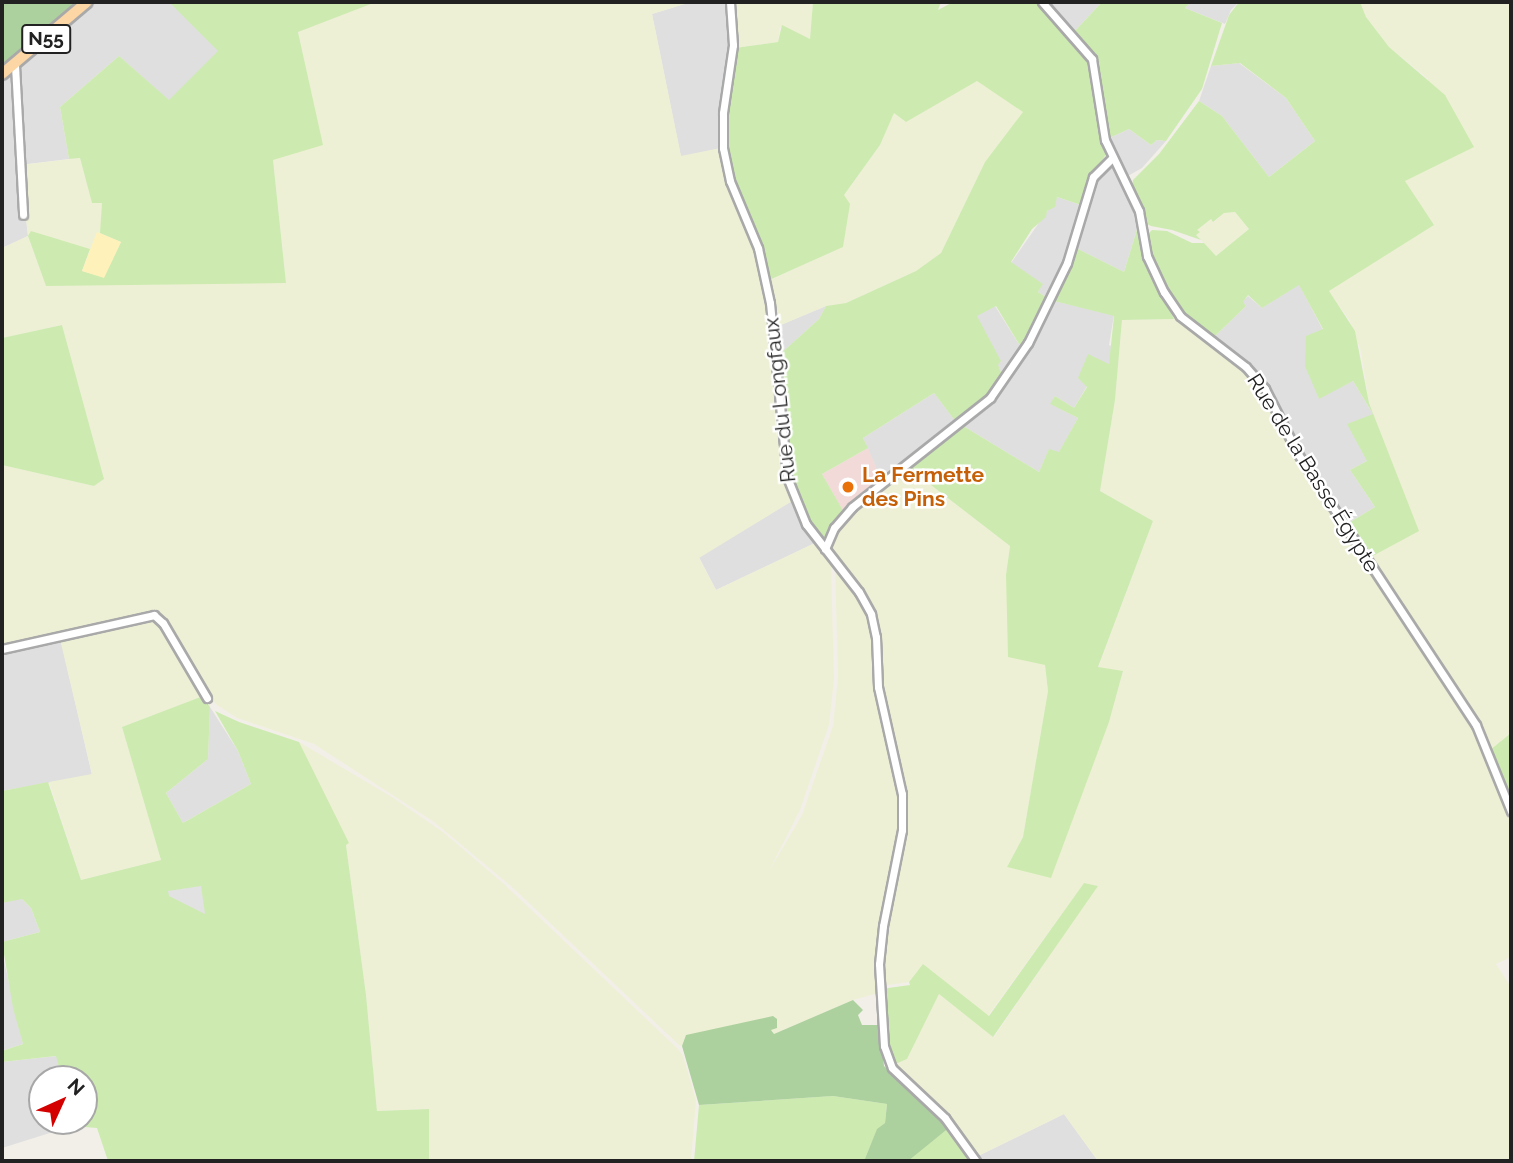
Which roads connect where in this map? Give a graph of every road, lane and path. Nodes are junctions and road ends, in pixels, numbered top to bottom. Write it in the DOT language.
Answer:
graph roads {
  1 [pos="87,2"];
  2 [pos="730,2"];
  3 [pos="1042,2"];
  4 [pos="15,65"];
  5 [pos="2,74"];
  6 [pos="1112,158"];
  7 [pos="23,215"];
  8 [pos="825,549"];
  9 [pos="2,649"];
  10 [pos="207,698"];
  11 [pos="1511,811"];
  12 [pos="976,1161"];
  1 -- 4 [label="main road, N55"];
  2 -- 8 [label="street, Rue du Longfaux"];
  3 -- 6 [label="street, Rue de la Basse Égypte"];
  4 -- 5 [label="main road, N55"];
  4 -- 7 [label="street"];
  6 -- 8 [label="street"];
  6 -- 11 [label="street, Rue de la Basse Égypte"];
  8 -- 12 [label="street, Rue du Longfaux"];
  9 -- 10 [label="street"];
}
